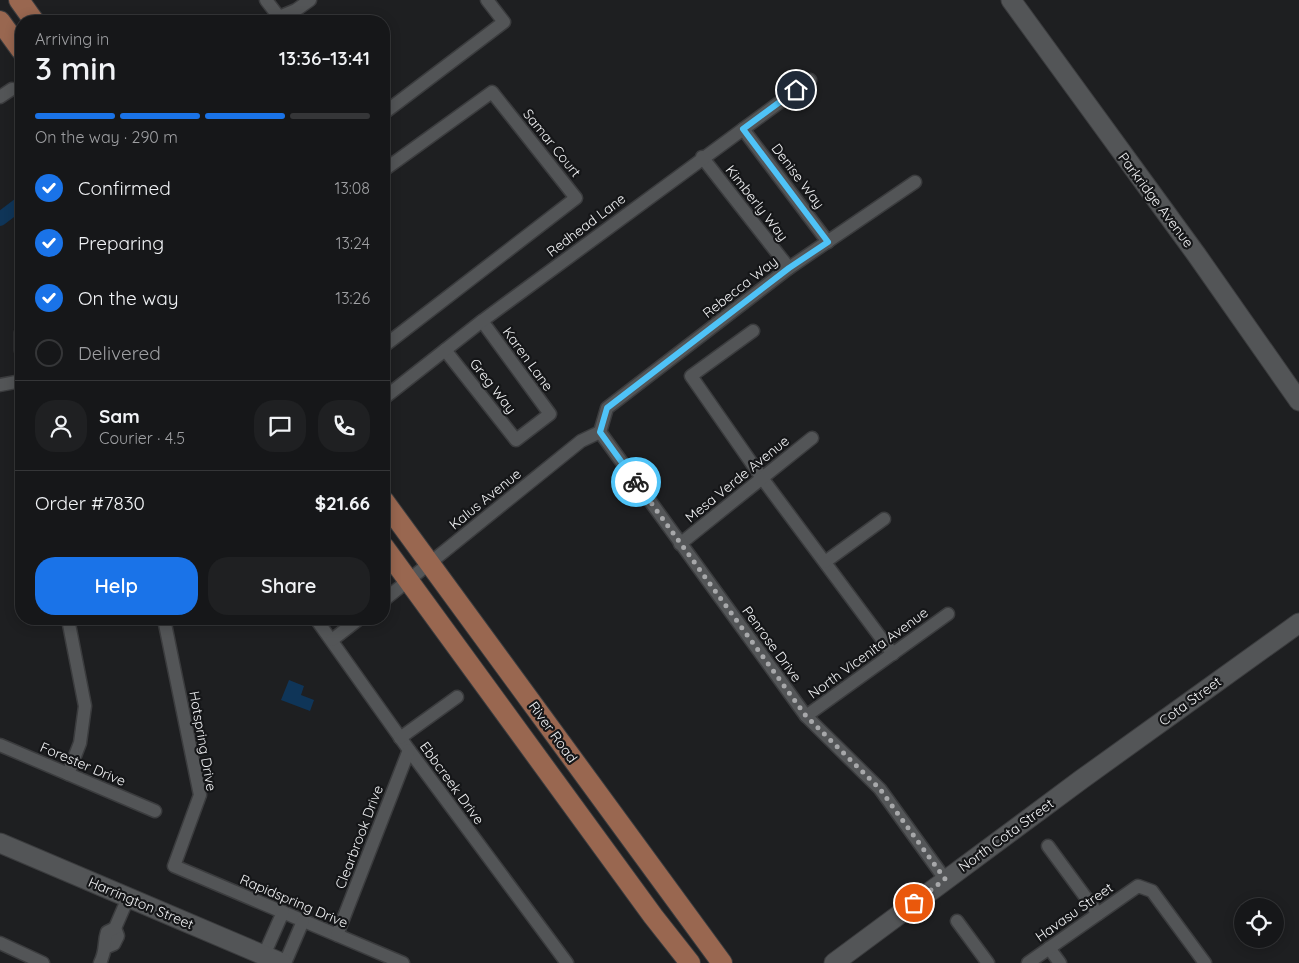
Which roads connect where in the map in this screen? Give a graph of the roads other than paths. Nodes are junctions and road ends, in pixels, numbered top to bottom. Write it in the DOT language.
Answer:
graph roads {
  1 [pos="19,0"];
  2 [pos="266,0"];
  3 [pos="310,0"];
  4 [pos="487,0"];
  5 [pos="1011,0"];
  6 [pos="30,15"];
  7 [pos="278,15"];
  8 [pos="282,15"];
  9 [pos="0,21"];
  10 [pos="15,42"];
  11 [pos="810,80"];
  12 [pos="12,89"];
  13 [pos="0,97"];
  14 [pos="390,109"];
  15 [pos="743,129"];
  16 [pos="702,157"];
  17 [pos="390,166"];
  18 [pos="915,182"];
  19 [pos="828,242"];
  20 [pos="789,268"];
  21 [pos="482,321"];
  22 [pos="753,331"];
  23 [pos="390,341"];
  24 [pos="445,350"];
  25 [pos="15,382"];
  26 [pos="0,385"];
  27 [pos="390,393"];
  28 [pos="1299,400"];
  29 [pos="600,432"];
  30 [pos="812,438"];
  31 [pos="516,440"];
  32 [pos="762,478"];
  33 [pos="390,509"];
  34 [pos="884,520"];
  35 [pos="680,544"];
  36 [pos="390,555"];
  37 [pos="825,562"];
  38 [pos="431,563"];
  39 [pos="410,580"];
  40 [pos="390,595"];
  41 [pos="948,614"];
  42 [pos="1299,623"];
  43 [pos="69,625"];
  44 [pos="165,625"];
  45 [pos="321,625"];
  46 [pos="352,625"];
  47 [pos="332,640"];
  48 [pos="893,654"];
  49 [pos="457,697"];
  50 [pos="806,716"];
  51 [pos="400,738"];
  52 [pos="0,745"];
  53 [pos="409,750"];
  54 [pos="68,774"];
  55 [pos="1082,780"];
  56 [pos="155,810"];
  57 [pos="0,843"];
  58 [pos="1048,846"];
  59 [pos="174,866"];
  60 [pos="945,879"];
  61 [pos="128,898"];
  62 [pos="283,912"];
  63 [pos="1098,914"];
  64 [pos="303,921"];
  65 [pos="957,921"];
  66 [pos="337,935"];
  67 [pos="0,943"];
  68 [pos="1049,948"];
  69 [pos="264,955"];
  70 [pos="43,963"];
  71 [pos="100,963"];
  72 [pos="284,963"];
  73 [pos="403,963"];
  74 [pos="567,963"];
  75 [pos="690,963"];
  76 [pos="722,963"];
  77 [pos="834,963"];
  78 [pos="988,963"];
  79 [pos="1028,963"];
  80 [pos="1060,963"];
  81 [pos="1205,963"];
  1 -- 6 [label="main road"];
  2 -- 7 [label="street"];
  3 -- 8 [label="street"];
  4 -- 14 [label="street"];
  5 -- 28 [label="street, Parkridge Avenue"];
  9 -- 10 [label="main road"];
  11 -- 15 [label="street, Redhead Lane"];
  12 -- 13 [label="street"];
  15 -- 16 [label="street, Redhead Lane"];
  15 -- 19 [label="street, Denise Way"];
  16 -- 20 [label="street, Kimberly Way"];
  16 -- 21 [label="street, Redhead Lane"];
  17 -- 23 [label="street, Samar Court"];
  18 -- 19 [label="street, Rebecca Way"];
  19 -- 20 [label="street, Rebecca Way"];
  20 -- 29 [label="street, Rebecca Way"];
  21 -- 24 [label="street, Redhead Lane"];
  21 -- 31 [label="street, Karen Lane"];
  22 -- 32 [label="street"];
  24 -- 27 [label="street, Redhead Lane"];
  24 -- 31 [label="street, Greg Way"];
  25 -- 26 [label="street"];
  29 -- 35 [label="street, Penrose Drive"];
  29 -- 38 [label="street, Kalus Avenue"];
  30 -- 32 [label="street, Mesa Verde Avenue"];
  32 -- 35 [label="street, Mesa Verde Avenue"];
  32 -- 37 [label="street"];
  33 -- 38 [label="main road, River Road"];
  34 -- 37 [label="street"];
  35 -- 50 [label="street, Penrose Drive"];
  36 -- 39 [label="main road, River Road"];
  37 -- 48 [label="street"];
  38 -- 39 [label="street, Kalus Avenue"];
  38 -- 76 [label="main road, River Road"];
  39 -- 40 [label="street, Kalus Avenue"];
  39 -- 75 [label="main road, River Road"];
  41 -- 48 [label="street, North Vicenita Avenue"];
  42 -- 55 [label="street, Cota Street"];
  43 -- 54 [label="street"];
  44 -- 59 [label="street, Hotspring Drive"];
  45 -- 47 [label="street, Ebbcreek Drive"];
  46 -- 47 [label="street"];
  47 -- 51 [label="street, Ebbcreek Drive"];
  48 -- 50 [label="street, North Vicenita Avenue"];
  49 -- 51 [label="street"];
  50 -- 60 [label="street, Penrose Drive"];
  51 -- 53 [label="street, Ebbcreek Drive"];
  52 -- 54 [label="street, Forester Drive"];
  53 -- 66 [label="street, Clearbrook Drive"];
  53 -- 74 [label="street, Ebbcreek Drive"];
  54 -- 56 [label="street, Forester Drive"];
  55 -- 60 [label="street, North Cota Street"];
  57 -- 61 [label="street, Harrington Street"];
  58 -- 63 [label="street"];
  59 -- 62 [label="street, Rapidspring Drive"];
  60 -- 77 [label="street, North Cota Street"];
  61 -- 69 [label="street, Harrington Street"];
  61 -- 71 [label="street"];
  62 -- 64 [label="street, Rapidspring Drive"];
  62 -- 69 [label="street"];
  63 -- 68 [label="street, Havasu Street"];
  63 -- 81 [label="street, Havasu Street"];
  64 -- 66 [label="street, Rapidspring Drive"];
  64 -- 72 [label="street"];
  65 -- 78 [label="street"];
  66 -- 73 [label="street, Rapidspring Drive"];
  67 -- 70 [label="street"];
  68 -- 79 [label="street, Havasu Street"];
  68 -- 80 [label="street"];
  69 -- 72 [label="street, Harrington Street"];
}
